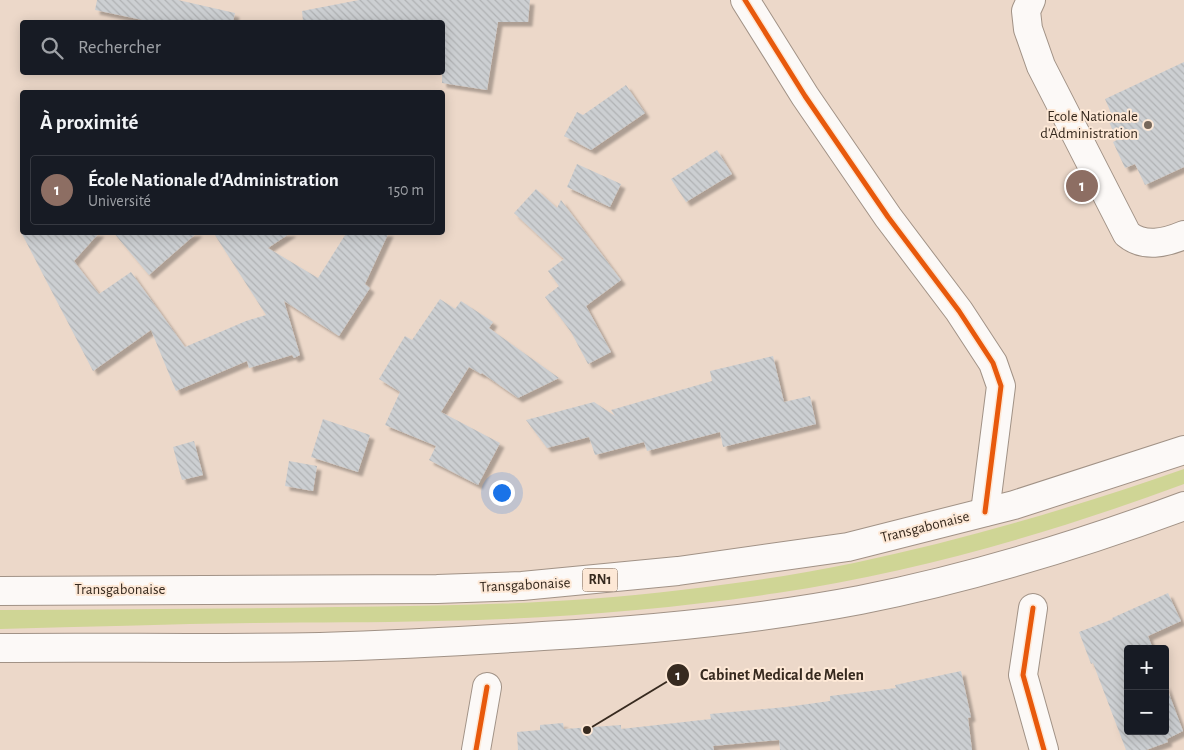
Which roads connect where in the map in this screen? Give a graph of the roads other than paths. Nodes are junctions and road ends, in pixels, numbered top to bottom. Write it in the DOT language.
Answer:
graph roads {
  1 [pos="745,0"];
  2 [pos="1031,0"];
  3 [pos="1184,235"];
  4 [pos="1184,450"];
  5 [pos="1184,506"];
  6 [pos="985,512"];
  7 [pos="0,591"];
  8 [pos="1033,608"];
  9 [pos="0,648"];
  10 [pos="486,686"];
  11 [pos="476,750"];
  12 [pos="1044,750"];
  1 -- 6 [label="main road"];
  2 -- 3 [label="main road"];
  4 -- 6 [label="main road, Transgabonaise / RN1"];
  5 -- 9 [label="main road"];
  6 -- 7 [label="main road, Transgabonaise / RN1"];
  8 -- 12 [label="main road"];
  10 -- 11 [label="main road"];
}
